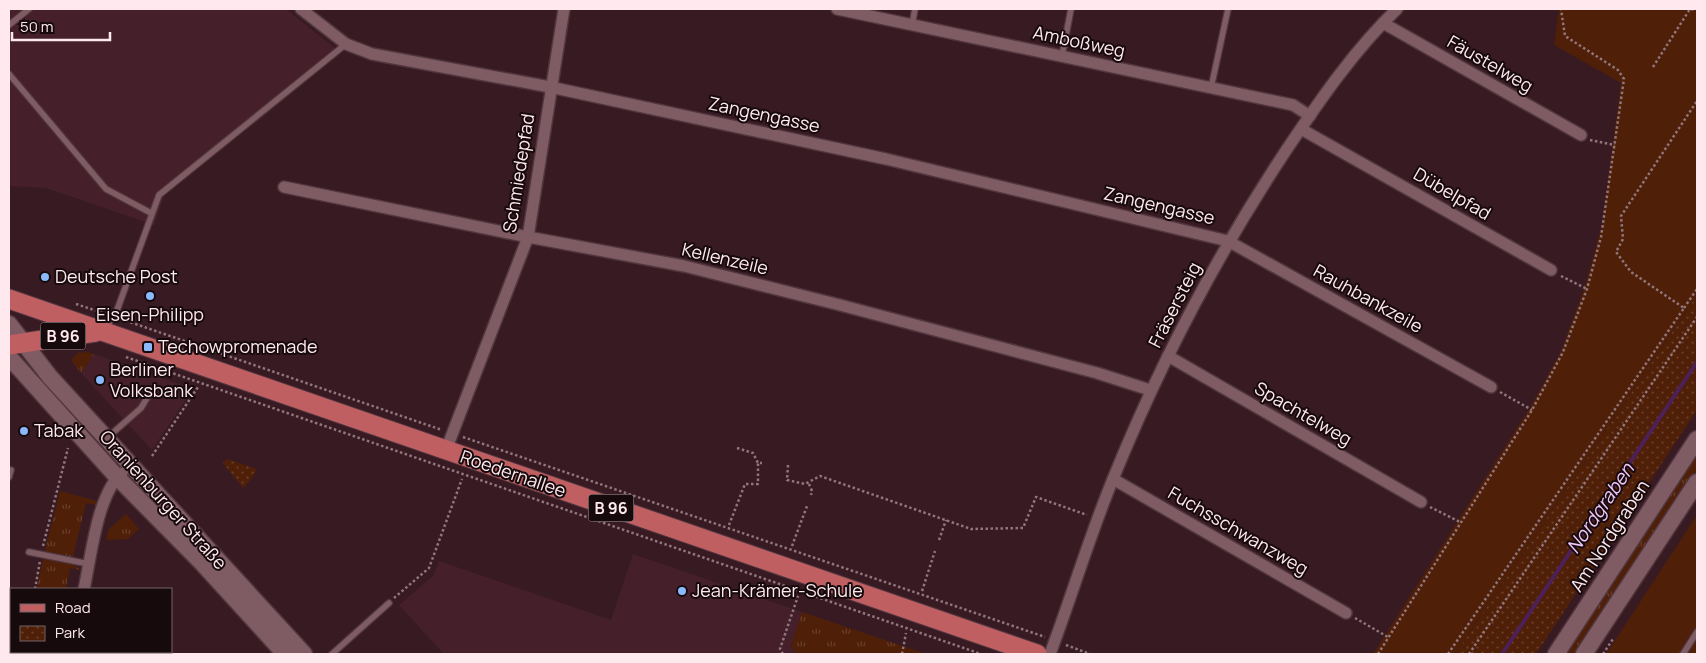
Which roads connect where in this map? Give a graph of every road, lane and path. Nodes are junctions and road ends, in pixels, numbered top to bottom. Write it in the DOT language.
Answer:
graph roads {
  1 [pos="29,9"];
  2 [pos="301,9"];
  3 [pos="564,9"];
  4 [pos="837,9"];
  5 [pos="915,9"];
  6 [pos="1071,9"];
  7 [pos="1228,9"];
  8 [pos="1397,9"];
  9 [pos="1561,9"];
  10 [pos="1689,9"];
  11 [pos="1697,10"];
  12 [pos="1382,23"];
  13 [pos="912,25"];
  14 [pos="9,26"];
  15 [pos="346,44"];
  16 [pos="1062,56"];
  17 [pos="1653,67"];
  18 [pos="9,74"];
  19 [pos="550,87"];
  20 [pos="1211,88"];
  21 [pos="1697,101"];
  22 [pos="1310,116"];
  23 [pos="1301,129"];
  24 [pos="1581,135"];
  25 [pos="1615,145"];
  26 [pos="284,187"];
  27 [pos="151,213"];
  28 [pos="528,237"];
  29 [pos="1228,241"];
  30 [pos="1551,270"];
  31 [pos="1587,289"];
  32 [pos="1697,289"];
  33 [pos="9,299"];
  34 [pos="71,303"];
  35 [pos="1684,308"];
  36 [pos="1697,317"];
  37 [pos="9,324"];
  38 [pos="108,324"];
  39 [pos="17,344"];
  40 [pos="121,356"];
  41 [pos="1168,356"];
  42 [pos="9,357"];
  43 [pos="1491,387"];
  44 [pos="198,388"];
  45 [pos="1150,390"];
  46 [pos="147,398"];
  47 [pos="1532,410"];
  48 [pos="447,432"];
  49 [pos="463,437"];
  50 [pos="106,439"];
  51 [pos="1697,439"];
  52 [pos="68,448"];
  53 [pos="737,448"];
  54 [pos="446,450"];
  55 [pos="152,456"];
  56 [pos="131,465"];
  57 [pos="788,466"];
  58 [pos="11,470"];
  59 [pos="9,477"];
  60 [pos="117,477"];
  61 [pos="462,479"];
  62 [pos="1113,480"];
  63 [pos="1697,482"];
  64 [pos="809,484"];
  65 [pos="811,495"];
  66 [pos="1421,502"];
  67 [pos="807,506"];
  68 [pos="1097,518"];
  69 [pos="946,520"];
  70 [pos="1460,522"];
  71 [pos="729,525"];
  72 [pos="939,540"];
  73 [pos="792,546"];
  74 [pos="935,551"];
  75 [pos="29,552"];
  76 [pos="41,555"];
  77 [pos="89,564"];
  78 [pos="35,588"];
  79 [pos="84,588"];
  80 [pos="922,591"];
  81 [pos="798,596"];
  82 [pos="389,603"];
  83 [pos="1346,613"];
  84 [pos="1697,632"];
  85 [pos="906,633"];
  86 [pos="1388,637"];
  87 [pos="1046,638"];
  88 [pos="1064,644"];
  89 [pos="285,654"];
  90 [pos="304,654"];
  91 [pos="332,654"];
  92 [pos="783,654"];
  93 [pos="902,654"];
  94 [pos="981,654"];
  95 [pos="1037,654"];
  96 [pos="1050,654"];
  97 [pos="1090,654"];
  98 [pos="1378,654"];
  99 [pos="1448,654"];
  100 [pos="1469,654"];
  101 [pos="1556,654"];
  102 [pos="1584,654"];
  103 [pos="1682,654"];
  1 -- 14 [label="lane"];
  2 -- 15 [label="street, Zangengasse"];
  3 -- 19 [label="street, Schmiedepfad"];
  4 -- 13 [label="street, Amboßweg"];
  5 -- 13 [label="lane"];
  6 -- 16 [label="lane"];
  7 -- 20 [label="lane"];
  8 -- 12 [label="street, Fräsersteig"];
  9 -- 25 [label="path"];
  10 -- 11 [label="path"];
  10 -- 17 [label="path"];
  12 -- 22 [label="street, Fräsersteig"];
  12 -- 24 [label="street, Fäustelweg"];
  13 -- 16 [label="street, Amboßweg"];
  15 -- 19 [label="street, Zangengasse"];
  15 -- 27 [label="lane"];
  16 -- 20 [label="street, Amboßweg"];
  18 -- 27 [label="lane"];
  19 -- 28 [label="street, Schmiedepfad"];
  19 -- 29 [label="street, Zangengasse"];
  20 -- 22 [label="street, Amboßweg"];
  21 -- 35 [label="path"];
  22 -- 23 [label="street, Fräsersteig"];
  23 -- 29 [label="street, Fräsersteig"];
  23 -- 30 [label="street, Dübelpfad"];
  24 -- 25 [label="path"];
  25 -- 31 [label="path"];
  26 -- 28 [label="street, Kellenzeile"];
  27 -- 38 [label="lane"];
  28 -- 45 [label="street, Kellenzeile"];
  28 -- 54 [label="street, Schmiedepfad"];
  29 -- 41 [label="street, Fräsersteig"];
  29 -- 43 [label="street, Rauhbankzeile"];
  30 -- 31 [label="path"];
  31 -- 47 [label="path"];
  32 -- 35 [label="path"];
  33 -- 38 [label="main road, Roedernallee / B 96"];
  34 -- 38 [label="path"];
  35 -- 99 [label="path"];
  36 -- 100 [label="path"];
  37 -- 39 [label="main road, Oranienburger Straße"];
  38 -- 39 [label="main road, Roedernallee / B 96"];
  38 -- 48 [label="path"];
  38 -- 54 [label="main road, Roedernallee / B 96"];
  39 -- 50 [label="main road, Oranienburger Straße"];
  40 -- 94 [label="path"];
  41 -- 45 [label="street, Fräsersteig"];
  41 -- 66 [label="street, Spachtelweg"];
  42 -- 60 [label="main road, Oranienburger Straße"];
  43 -- 47 [label="path"];
  44 -- 55 [label="path"];
  45 -- 62 [label="street, Fräsersteig"];
  46 -- 50 [label="lane"];
  47 -- 70 [label="path"];
  49 -- 87 [label="path"];
  50 -- 56 [label="main road, Oranienburger Straße"];
  51 -- 101 [label="main road, Am Nordgraben"];
  52 -- 76 [label="path"];
  53 -- 71 [label="path"];
  54 -- 95 [label="main road, Roedernallee / B 96"];
  56 -- 60 [label="street"];
  56 -- 90 [label="main road, Oranienburger Straße"];
  57 -- 64 [label="path"];
  58 -- 59 [label="lane"];
  60 -- 77 [label="street"];
  60 -- 89 [label="main road, Oranienburger Straße"];
  61 -- 82 [label="path"];
  62 -- 68 [label="street, Fräsersteig"];
  62 -- 83 [label="street, Fuchsschwanzweg"];
  63 -- 102 [label="main road"];
  64 -- 65 [label="path"];
  64 -- 69 [label="path"];
  66 -- 70 [label="path"];
  67 -- 73 [label="path"];
  68 -- 69 [label="path"];
  68 -- 96 [label="street, Fräsersteig"];
  69 -- 72 [label="path"];
  70 -- 86 [label="path"];
  74 -- 80 [label="path"];
  75 -- 76 [label="lane"];
  76 -- 77 [label="lane"];
  76 -- 78 [label="path"];
  77 -- 79 [label="street"];
  81 -- 92 [label="path"];
  82 -- 91 [label="lane"];
  83 -- 86 [label="path"];
  84 -- 103 [label="lane"];
  85 -- 93 [label="path"];
  86 -- 98 [label="path"];
  88 -- 97 [label="path"];
}
